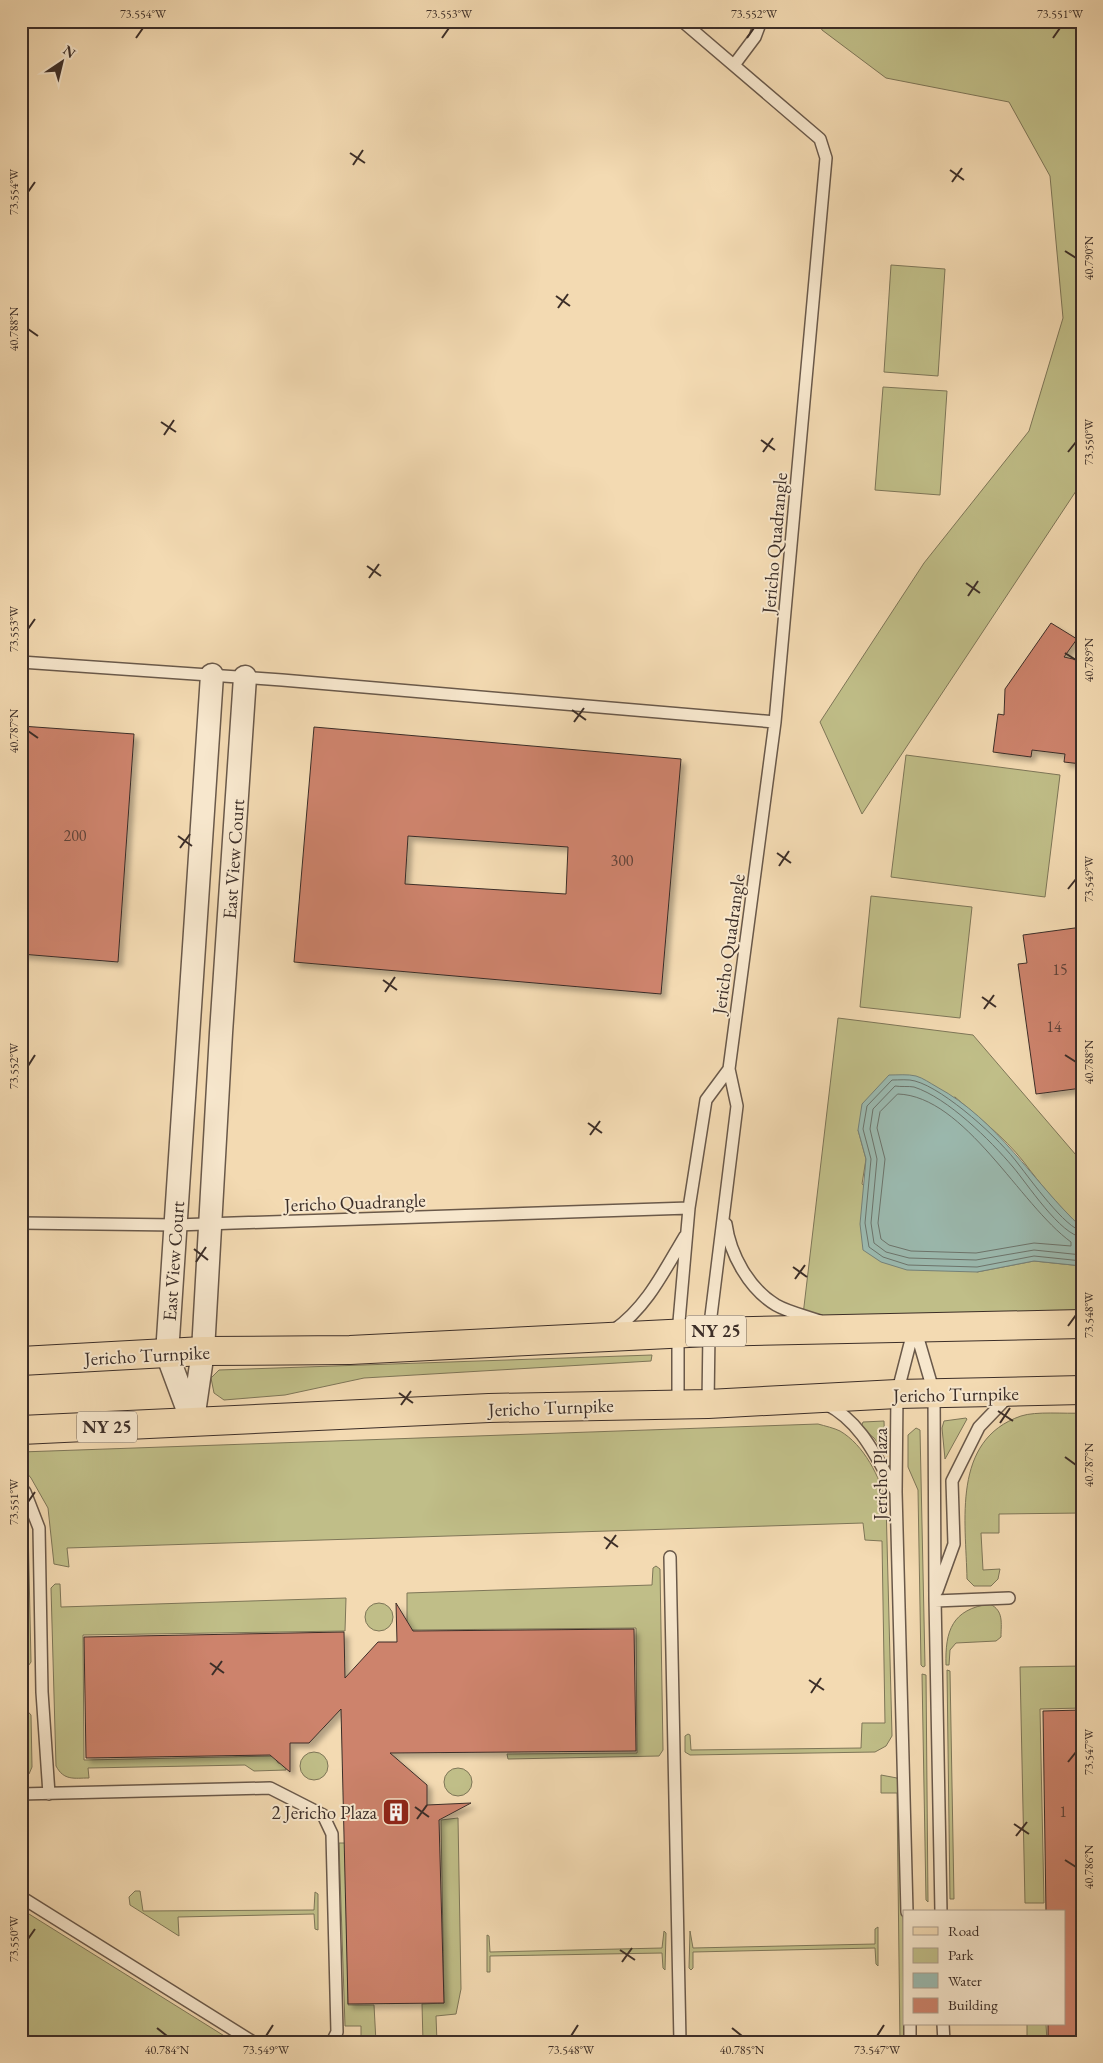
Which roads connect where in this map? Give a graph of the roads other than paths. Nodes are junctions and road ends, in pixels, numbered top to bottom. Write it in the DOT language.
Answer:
graph roads {
  1 [pos="682,21"];
  2 [pos="761,21"];
  3 [pos="734,65"];
  4 [pos="21,662"];
  5 [pos="212,675"];
  6 [pos="246,677"];
  7 [pos="775,722"];
  8 [pos="729,1069"];
  9 [pos="689,1208"];
  10 [pos="724,1215"];
  11 [pos="21,1223"];
  12 [pos="209,1224"];
  13 [pos="176,1225"];
  14 [pos="687,1233"];
  15 [pos="1082,1324"];
  16 [pos="914,1327"];
  17 [pos="842,1328"];
  18 [pos="709,1332"];
  19 [pos="678,1333"];
  20 [pos="604,1337"];
  21 [pos="202,1351"];
  22 [pos="167,1354"];
  23 [pos="21,1361"];
  24 [pos="1082,1390"];
  25 [pos="934,1393"];
  26 [pos="1016,1393"];
  27 [pos="897,1394"];
  28 [pos="814,1398"];
  29 [pos="678,1404"];
  30 [pos="708,1404"];
  31 [pos="193,1424"];
  32 [pos="21,1430"];
  33 [pos="21,1488"];
  34 [pos="896,1492"];
  35 [pos="670,1557"];
  36 [pos="1009,1598"];
  37 [pos="935,1600"];
  38 [pos="21,1794"];
  39 [pos="49,1794"];
  40 [pos="21,1897"];
  41 [pos="907,1910"];
  42 [pos="941,1910"];
  43 [pos="910,2026"];
  44 [pos="943,2026"];
  45 [pos="253,2042"];
  46 [pos="332,2042"];
  47 [pos="680,2042"];
  48 [pos="910,2042"];
  49 [pos="944,2042"];
  1 -- 3 [label="lane, Jericho Quadrangle"];
  2 -- 3 [label="lane"];
  3 -- 7 [label="lane, Jericho Quadrangle"];
  4 -- 5 [label="lane"];
  5 -- 6 [label="lane"];
  5 -- 13 [label="street, East View Court"];
  6 -- 7 [label="lane"];
  6 -- 12 [label="street, East View Court"];
  7 -- 8 [label="lane, Jericho Quadrangle"];
  8 -- 9 [label="lane, Jericho Quadrangle"];
  8 -- 10 [label="lane, Jericho Quadrangle"];
  9 -- 12 [label="lane, Jericho Quadrangle"];
  9 -- 14 [label="lane, Jericho Quadrangle"];
  10 -- 17 [label="lane, Jericho Quadrangle"];
  10 -- 18 [label="lane, Jericho Quadrangle"];
  11 -- 13 [label="lane, Jericho Quadrangle"];
  12 -- 13 [label="lane, Jericho Quadrangle"];
  12 -- 21 [label="street, East View Court"];
  13 -- 22 [label="street, East View Court"];
  14 -- 19 [label="lane, Jericho Quadrangle"];
  14 -- 20 [label="lane, Jericho Quadrangle"];
  15 -- 16 [label="main road, Jericho Turnpike / NY 25"];
  16 -- 17 [label="main road, Jericho Turnpike / NY 25"];
  16 -- 25 [label="lane"];
  16 -- 27 [label="lane, Jericho Plaza"];
  17 -- 18 [label="main road, Jericho Turnpike / NY 25"];
  18 -- 19 [label="main road, Jericho Turnpike / NY 25"];
  18 -- 30 [label="lane, Jericho Quadrangle"];
  19 -- 20 [label="main road, Jericho Turnpike / NY 25"];
  19 -- 29 [label="lane, Jericho Quadrangle"];
  20 -- 21 [label="main road, Jericho Turnpike / NY 25"];
  21 -- 22 [label="main road, Jericho Turnpike / NY 25"];
  21 -- 31 [label="street, East View Court"];
  22 -- 23 [label="main road, Jericho Turnpike / NY 25"];
  22 -- 31 [label="street, East View Court"];
  24 -- 26 [label="main road, Jericho Turnpike / NY 25"];
  25 -- 26 [label="main road, Jericho Turnpike / NY 25"];
  25 -- 27 [label="main road, Jericho Turnpike / NY 25"];
  25 -- 37 [label="lane"];
  26 -- 37 [label="lane"];
  27 -- 28 [label="main road, Jericho Turnpike / NY 25"];
  27 -- 34 [label="lane, Jericho Plaza"];
  28 -- 30 [label="main road, Jericho Turnpike / NY 25"];
  28 -- 34 [label="lane"];
  29 -- 30 [label="main road, Jericho Turnpike / NY 25"];
  29 -- 31 [label="main road, Jericho Turnpike / NY 25"];
  31 -- 32 [label="main road, Jericho Turnpike / NY 25"];
  33 -- 39 [label="lane"];
  34 -- 41 [label="lane, Jericho Plaza"];
  35 -- 47 [label="lane"];
  36 -- 37 [label="lane"];
  37 -- 42 [label="lane"];
  38 -- 39 [label="lane"];
  39 -- 46 [label="lane"];
  40 -- 45 [label="lane"];
  43 -- 48 [label="lane"];
  44 -- 49 [label="lane"];
}
